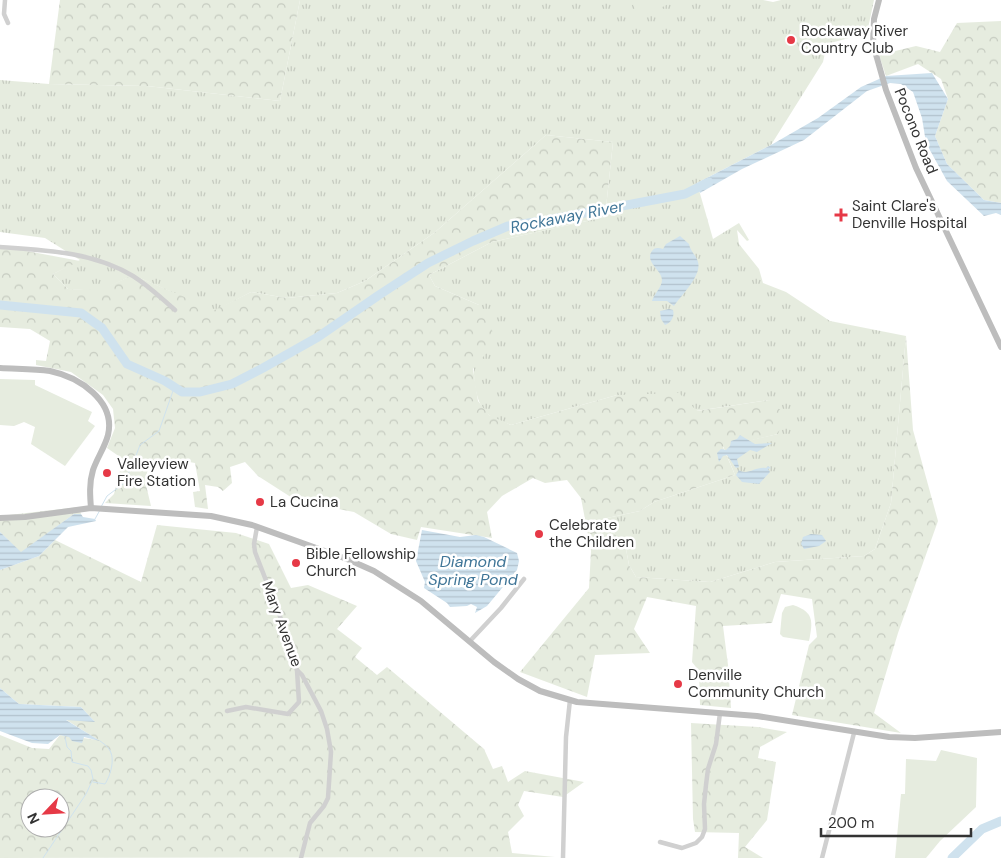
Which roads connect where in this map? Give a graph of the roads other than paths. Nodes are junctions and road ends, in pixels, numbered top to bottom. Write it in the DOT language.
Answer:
graph roads {
  1 [pos="5,0"];
  2 [pos="879,0"];
  3 [pos="8,23"];
  4 [pos="0,247"];
  5 [pos="175,310"];
  6 [pos="1001,347"];
  7 [pos="0,368"];
  8 [pos="94,508"];
  9 [pos="0,518"];
  10 [pos="257,527"];
  11 [pos="524,579"];
  12 [pos="470,641"];
  13 [pos="297,670"];
  14 [pos="570,700"];
  15 [pos="227,711"];
  16 [pos="720,713"];
  17 [pos="1001,732"];
  18 [pos="854,733"];
  19 [pos="660,842"];
  20 [pos="301,858"];
  21 [pos="563,858"];
  22 [pos="822,858"];
  1 -- 3 [label="street"];
  2 -- 6 [label="street, Pocono Road"];
  4 -- 5 [label="street"];
  7 -- 8 [label="street"];
  8 -- 9 [label="street"];
  8 -- 10 [label="street"];
  10 -- 12 [label="street"];
  10 -- 13 [label="street, Mary Avenue"];
  11 -- 12 [label="street"];
  12 -- 14 [label="street"];
  13 -- 15 [label="street"];
  13 -- 20 [label="street, Mary Avenue"];
  14 -- 16 [label="street"];
  14 -- 21 [label="street"];
  16 -- 18 [label="street"];
  16 -- 19 [label="street"];
  17 -- 18 [label="street"];
  18 -- 22 [label="street"];
}
